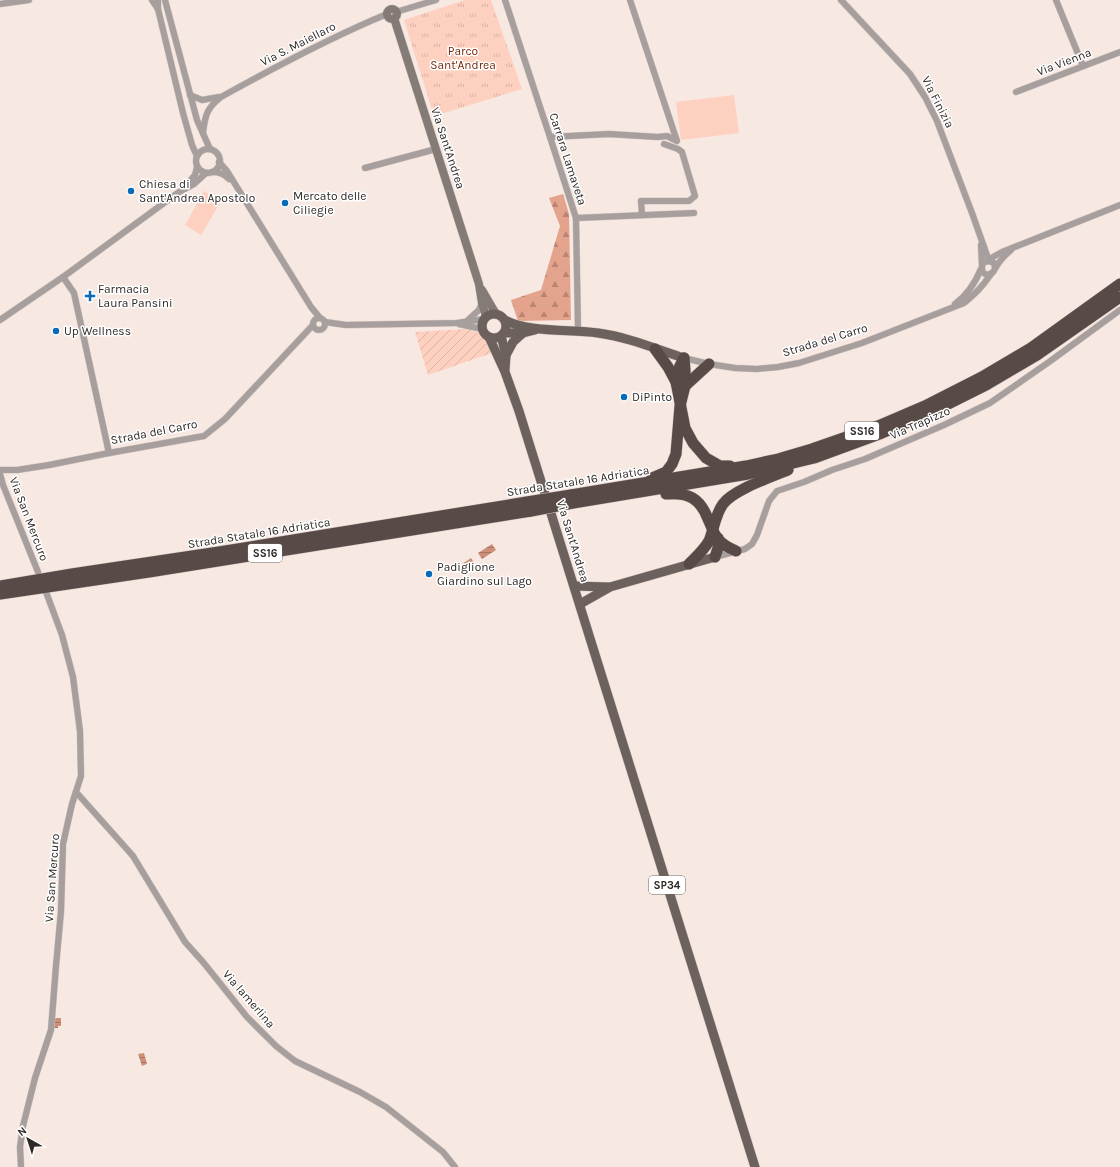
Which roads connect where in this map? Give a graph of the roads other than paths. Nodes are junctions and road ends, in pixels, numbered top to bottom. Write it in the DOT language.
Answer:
graph roads {
  1 [pos="28,0"];
  2 [pos="152,0"];
  3 [pos="158,0"];
  4 [pos="165,0"];
  5 [pos="388,0"];
  6 [pos="436,0"];
  7 [pos="505,0"];
  8 [pos="630,0"];
  9 [pos="841,0"];
  10 [pos="1056,0"];
  11 [pos="4,2"];
  12 [pos="158,9"];
  13 [pos="392,13"];
  14 [pos="1120,52"];
  15 [pos="1083,66"];
  16 [pos="1016,92"];
  17 [pos="190,95"];
  18 [pos="221,97"];
  19 [pos="203,133"];
  20 [pos="550,136"];
  21 [pos="664,144"];
  22 [pos="210,149"];
  23 [pos="436,149"];
  24 [pos="197,156"];
  25 [pos="219,162"];
  26 [pos="197,167"];
  27 [pos="365,168"];
  28 [pos="209,172"];
  29 [pos="233,183"];
  30 [pos="179,192"];
  31 [pos="1120,205"];
  32 [pos="694,213"];
  33 [pos="642,215"];
  34 [pos="576,218"];
  35 [pos="980,236"];
  36 [pos="1014,248"];
  37 [pos="990,261"];
  38 [pos="981,267"];
  39 [pos="995,268"];
  40 [pos="991,274"];
  41 [pos="63,277"];
  42 [pos="479,284"];
  43 [pos="1120,284"];
  44 [pos="1120,297"];
  45 [pos="482,303"];
  46 [pos="949,308"];
  47 [pos="1120,310"];
  48 [pos="496,314"];
  49 [pos="485,317"];
  50 [pos="0,320"];
  51 [pos="505,320"];
  52 [pos="468,321"];
  53 [pos="318,322"];
  54 [pos="457,323"];
  55 [pos="346,325"];
  56 [pos="482,329"];
  57 [pos="539,329"];
  58 [pos="320,330"];
  59 [pos="578,330"];
  60 [pos="523,333"];
  61 [pos="503,334"];
  62 [pos="489,337"];
  63 [pos="299,340"];
  64 [pos="655,349"];
  65 [pos="506,355"];
  66 [pos="684,358"];
  67 [pos="709,364"];
  68 [pos="505,372"];
  69 [pos="681,384"];
  70 [pos="680,406"];
  71 [pos="109,453"];
  72 [pos="814,458"];
  73 [pos="746,466"];
  74 [pos="0,470"];
  75 [pos="0,474"];
  76 [pos="622,492"];
  77 [pos="529,506"];
  78 [pos="713,537"];
  79 [pos="736,551"];
  80 [pos="715,557"];
  81 [pos="689,564"];
  82 [pos="38,572"];
  83 [pos="0,586"];
  84 [pos="574,586"];
  85 [pos="610,587"];
  86 [pos="46,592"];
  87 [pos="0,594"];
  88 [pos="580,604"];
  89 [pos="76,792"];
  90 [pos="21,1167"];
  91 [pos="455,1167"];
  92 [pos="755,1167"];
  1 -- 11 [label="street"];
  2 -- 12 [label="street"];
  3 -- 12 [label="street"];
  4 -- 17 [label="street"];
  5 -- 13 [label="street, Via Sant'Andrea"];
  6 -- 13 [label="street, Via S. Maiellaro"];
  7 -- 20 [label="street, Carrara Lamaveta"];
  8 -- 20 [label="street"];
  9 -- 35 [label="street, Via Finizia"];
  10 -- 15 [label="street"];
  12 -- 24 [label="street"];
  13 -- 18 [label="street, Via S. Maiellaro"];
  13 -- 23 [label="street, Via Sant'Andrea"];
  14 -- 15 [label="street, Via Vienna"];
  15 -- 16 [label="street, Via Vienna"];
  17 -- 18 [label="street, Via S. Maiellaro"];
  17 -- 19 [label="street"];
  18 -- 19 [label="street, Via S. Maiellaro"];
  19 -- 22 [label="street"];
  20 -- 34 [label="street, Carrara Lamaveta"];
  21 -- 33 [label="street"];
  22 -- 24 [label="street"];
  22 -- 25 [label="street"];
  23 -- 27 [label="street"];
  23 -- 42 [label="street, Via Sant'Andrea"];
  24 -- 26 [label="street"];
  25 -- 28 [label="street"];
  25 -- 29 [label="street"];
  26 -- 28 [label="street"];
  26 -- 30 [label="street"];
  28 -- 29 [label="street"];
  28 -- 30 [label="street"];
  29 -- 53 [label="street"];
  30 -- 41 [label="street"];
  31 -- 36 [label="street"];
  32 -- 33 [label="street"];
  33 -- 34 [label="street"];
  34 -- 59 [label="street, Carrara Lamaveta"];
  35 -- 37 [label="street, Via Finizia"];
  35 -- 38 [label="street, Via Finizia"];
  36 -- 37 [label="street"];
  36 -- 39 [label="street"];
  37 -- 38 [label="street"];
  37 -- 39 [label="street"];
  38 -- 40 [label="street"];
  38 -- 46 [label="street, Strada del Carro"];
  39 -- 40 [label="street"];
  40 -- 46 [label="street, Strada del Carro"];
  41 -- 50 [label="street"];
  41 -- 71 [label="street"];
  42 -- 45 [label="street, Via Sant'Andrea"];
  42 -- 48 [label="street, Via Sant'Andrea"];
  43 -- 73 [label="highway, Strada Statale 16 Adriatica / SS16"];
  44 -- 72 [label="highway, Strada Statale 16 Adriatica / SS16"];
  45 -- 49 [label="street, Via Sant'Andrea"];
  45 -- 52 [label="street"];
  46 -- 67 [label="street, Strada del Carro"];
  47 -- 79 [label="street, Via Trapizzo"];
  48 -- 49 [label="main road"];
  48 -- 51 [label="main road, Via Sant'Andrea"];
  49 -- 52 [label="street, Strada del Carro"];
  49 -- 56 [label="main road, Via Sant'Andrea"];
  51 -- 57 [label="main road, Strada del Carro"];
  51 -- 61 [label="main road, Via Sant'Andrea"];
  52 -- 54 [label="street, Strada del Carro"];
  53 -- 55 [label="street, Strada del Carro"];
  53 -- 58 [label="street"];
  53 -- 58 [label="street"];
  53 -- 63 [label="street, Strada del Carro"];
  54 -- 55 [label="street, Strada del Carro"];
  54 -- 56 [label="street, Strada del Carro"];
  55 -- 58 [label="street, Strada del Carro"];
  56 -- 62 [label="main road, Via Sant'Andrea"];
  57 -- 59 [label="main road, Strada del Carro"];
  57 -- 60 [label="main road, Strada del Carro"];
  58 -- 63 [label="street, Strada del Carro"];
  59 -- 64 [label="main road, Strada del Carro"];
  60 -- 61 [label="main road, Strada del Carro"];
  60 -- 65 [label="main road"];
  61 -- 62 [label="main road"];
  61 -- 65 [label="main road, Via Sant'Andrea"];
  62 -- 68 [label="main road, Via Sant'Andrea"];
  63 -- 71 [label="street, Strada del Carro"];
  64 -- 66 [label="main road, Strada del Carro"];
  64 -- 69 [label="highway"];
  65 -- 68 [label="main road, Via Sant'Andrea"];
  66 -- 67 [label="street, Strada del Carro"];
  66 -- 69 [label="highway"];
  67 -- 69 [label="highway"];
  68 -- 84 [label="main road, Via Sant'Andrea"];
  69 -- 70 [label="highway"];
  70 -- 73 [label="highway"];
  70 -- 76 [label="highway"];
  71 -- 74 [label="street, Strada del Carro"];
  72 -- 76 [label="highway, Strada Statale 16 Adriatica / SS16"];
  72 -- 78 [label="highway"];
  73 -- 76 [label="highway, Strada Statale 16 Adriatica / SS16"];
  75 -- 82 [label="street, Via San Mercuro"];
  76 -- 77 [label="highway, Strada Statale 16 Adriatica / SS16, bridge"];
  76 -- 78 [label="highway"];
  77 -- 83 [label="highway, Strada Statale 16 Adriatica / SS16"];
  77 -- 87 [label="highway, Strada Statale 16 Adriatica / SS16"];
  78 -- 79 [label="highway"];
  78 -- 80 [label="highway"];
  78 -- 81 [label="highway"];
  79 -- 80 [label="street, Via Trapizzo"];
  80 -- 81 [label="main road"];
  81 -- 85 [label="main road"];
  84 -- 85 [label="main road"];
  84 -- 88 [label="main road, Via Sant'Andrea"];
  85 -- 88 [label="main road"];
  86 -- 89 [label="street, Via San Mercuro"];
  88 -- 92 [label="main road, SP34"];
  89 -- 90 [label="street, Via San Mercuro"];
  89 -- 91 [label="street, Via lamerlina"];
}
